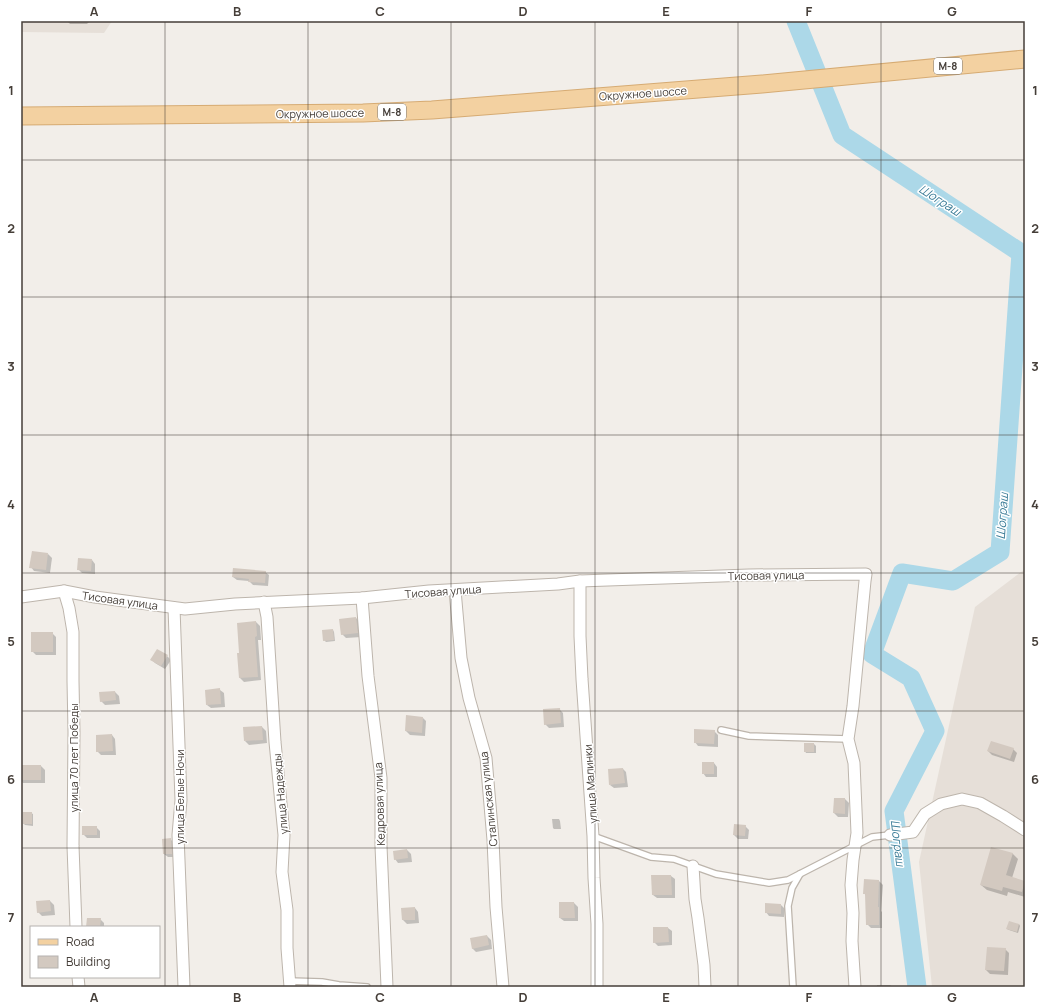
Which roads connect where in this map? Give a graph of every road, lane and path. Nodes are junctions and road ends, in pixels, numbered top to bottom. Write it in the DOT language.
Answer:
graph roads {
  1 [pos="1025,59"];
  2 [pos="21,116"];
  3 [pos="580,581"];
  4 [pos="455,590"];
  5 [pos="64,591"];
  6 [pos="21,597"];
  7 [pos="362,598"];
  8 [pos="264,602"];
  9 [pos="174,608"];
  10 [pos="722,730"];
  11 [pos="848,739"];
  12 [pos="1025,830"];
  13 [pos="890,835"];
  14 [pos="593,836"];
  15 [pos="855,846"];
  16 [pos="693,866"];
  17 [pos="800,874"];
  18 [pos="76,926"];
  19 [pos="290,984"];
  20 [pos="184,987"];
  21 [pos="367,987"];
  22 [pos="387,987"];
  23 [pos="503,987"];
  24 [pos="597,987"];
  25 [pos="705,987"];
  26 [pos="793,987"];
  27 [pos="856,987"];
  1 -- 2 [label="main road, Окружное шоссе / М-8"];
  3 -- 4 [label="street, Тисовая улица"];
  3 -- 11 [label="street, Тисовая улица"];
  3 -- 14 [label="street, улица Малинки"];
  4 -- 7 [label="street, Тисовая улица"];
  4 -- 23 [label="street, Сталинская улица"];
  5 -- 6 [label="street, Тисовая улица"];
  5 -- 9 [label="street, Тисовая улица"];
  5 -- 18 [label="street, улица 70 лет Победы"];
  7 -- 8 [label="street, Тисовая улица"];
  7 -- 22 [label="street, Кедровая улица"];
  8 -- 9 [label="street, Тисовая улица"];
  8 -- 19 [label="street, улица Надежды"];
  9 -- 20 [label="street, улица Белые Ночи"];
  10 -- 11 [label="lane"];
  11 -- 15 [label="street"];
  12 -- 13 [label="street"];
  13 -- 15 [label="lane"];
  14 -- 16 [label="lane"];
  14 -- 24 [label="street, улица Малинки"];
  15 -- 17 [label="lane"];
  15 -- 27 [label="street"];
  16 -- 17 [label="lane"];
  16 -- 25 [label="street"];
  17 -- 26 [label="lane"];
  19 -- 21 [label="lane"];
}
